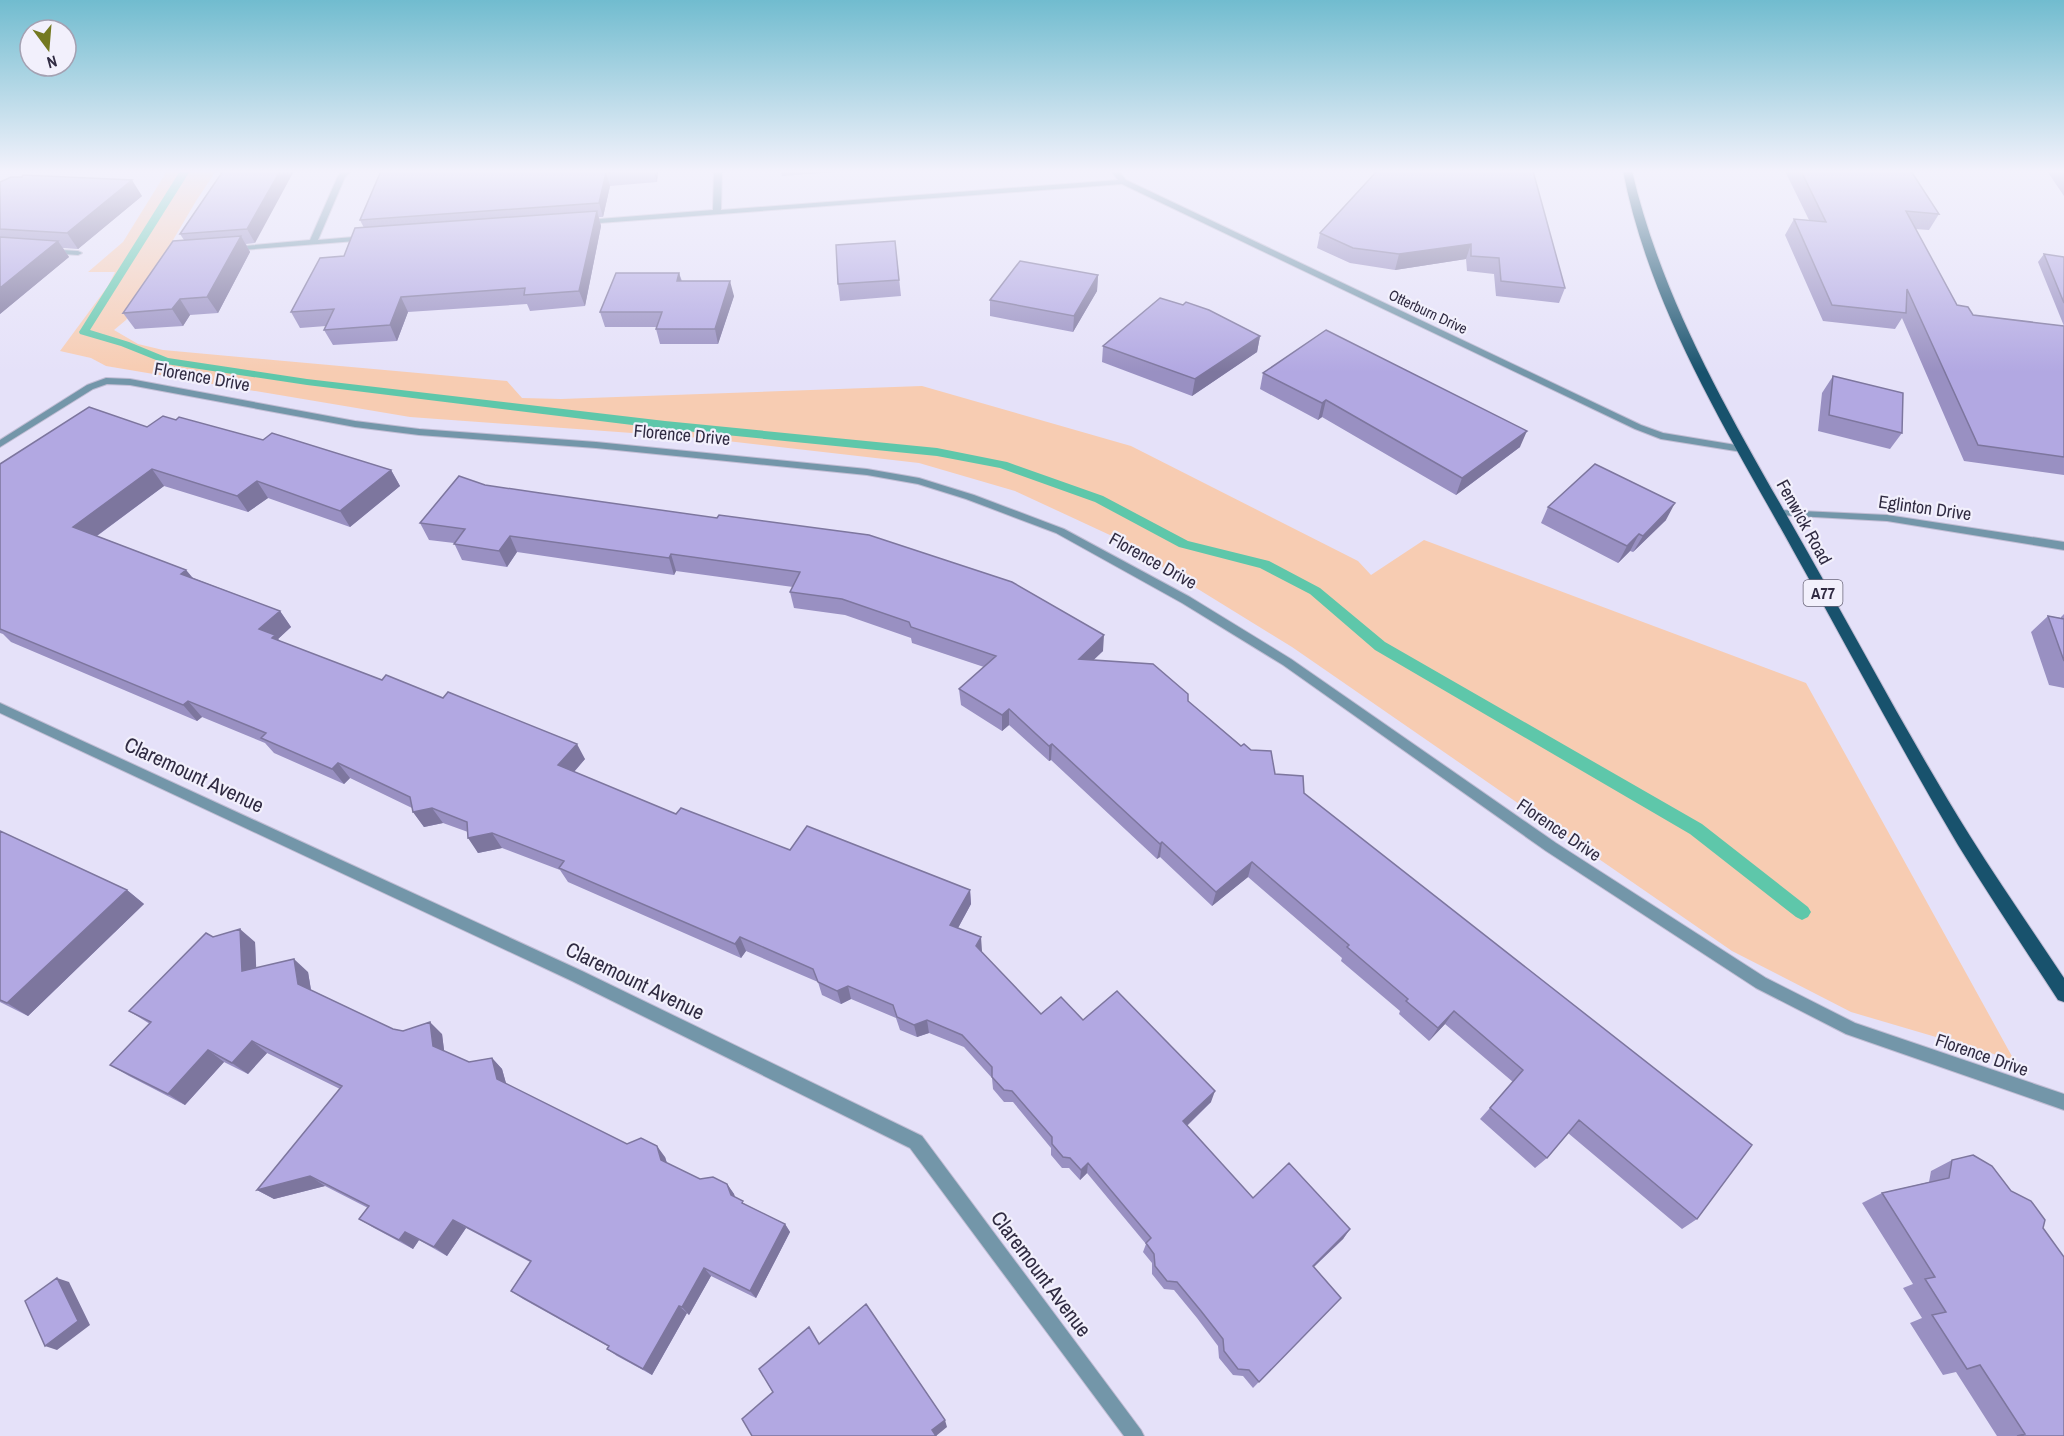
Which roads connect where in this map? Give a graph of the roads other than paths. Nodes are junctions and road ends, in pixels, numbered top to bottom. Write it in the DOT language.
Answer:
graph roads {
  1 [pos="315,238"];
  2 [pos="372,238"];
  3 [pos="1241,238"];
  4 [pos="1647,238"];
  5 [pos="313,242"];
  6 [pos="45,250"];
  7 [pos="220,250"];
  8 [pos="78,253"];
  9 [pos="0,444"];
  10 [pos="1742,449"];
  11 [pos="1780,513"];
  12 [pos="2064,546"];
  13 [pos="0,708"];
  14 [pos="2064,994"];
  15 [pos="2064,1102"];
  16 [pos="1135,1436"];
  1 -- 5 [label="street"];
  2 -- 5 [label="street"];
  3 -- 10 [label="street, Otterburn Drive"];
  4 -- 10 [label="main road, Fenwick Road / A77"];
  5 -- 7 [label="street"];
  6 -- 8 [label="street"];
  9 -- 15 [label="street, Florence Drive"];
  10 -- 11 [label="main road, Fenwick Road / A77"];
  11 -- 12 [label="street, Eglinton Drive"];
  11 -- 14 [label="main road, Fenwick Road / A77"];
  13 -- 16 [label="street, Claremount Avenue"];
}
